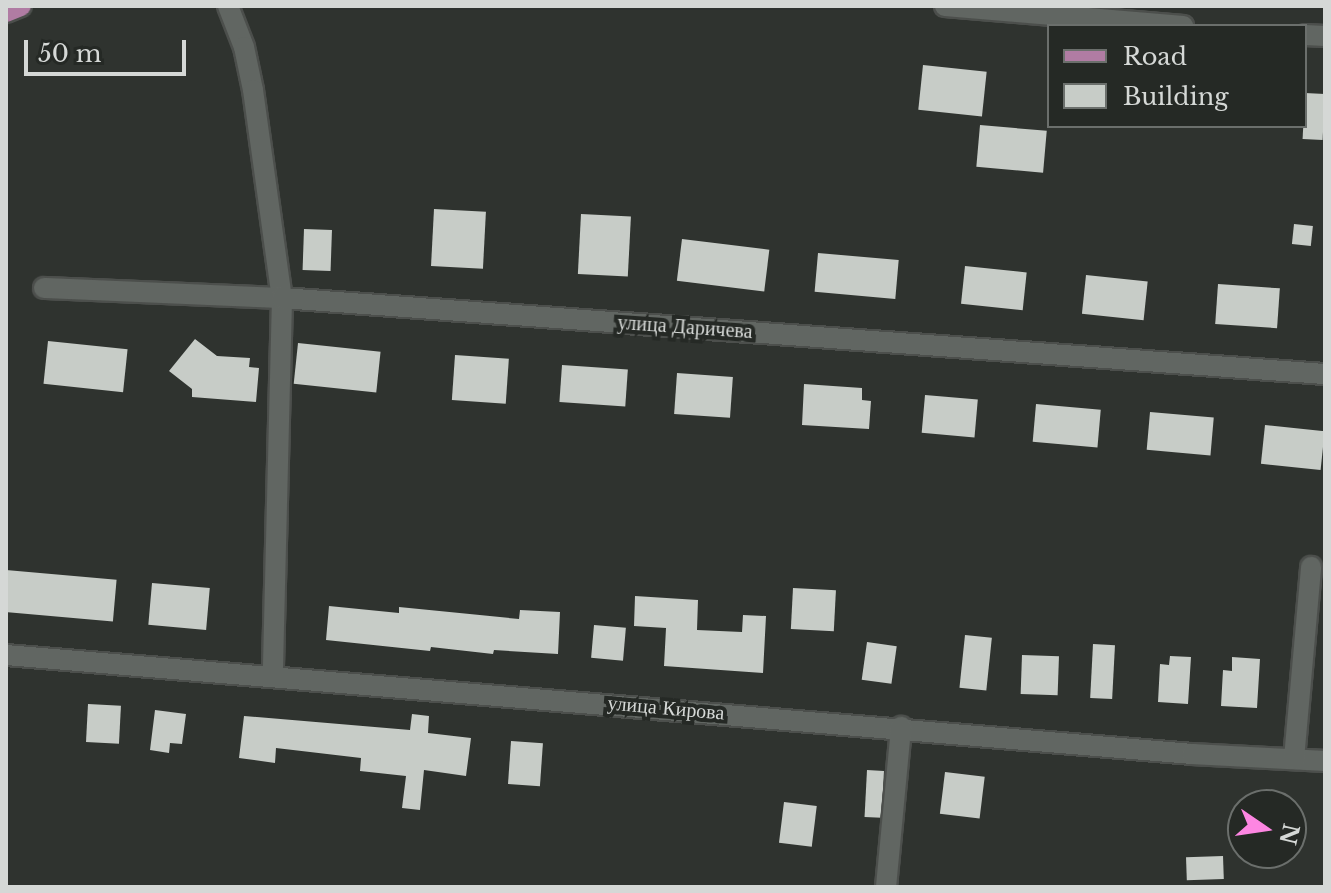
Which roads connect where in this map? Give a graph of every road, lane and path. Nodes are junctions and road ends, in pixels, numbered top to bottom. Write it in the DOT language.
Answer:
graph roads {
  1 [pos="21,6"];
  2 [pos="228,6"];
  3 [pos="945,6"];
  4 [pos="6,12"];
  5 [pos="1159,24"];
  6 [pos="44,288"];
  7 [pos="282,298"];
  8 [pos="1325,374"];
  9 [pos="1311,567"];
  10 [pos="6,655"];
  11 [pos="273,675"];
  12 [pos="901,727"];
  13 [pos="1294,759"];
  14 [pos="1325,761"];
  15 [pos="886,887"];
  1 -- 4 [label="main road"];
  2 -- 7 [label="street"];
  3 -- 5 [label="street"];
  6 -- 7 [label="street, улица Даричева"];
  7 -- 8 [label="street, улица Даричева"];
  7 -- 11 [label="street"];
  9 -- 13 [label="street"];
  10 -- 11 [label="street, улица Кирова"];
  11 -- 12 [label="street, улица Кирова"];
  12 -- 13 [label="street, улица Кирова"];
  12 -- 15 [label="street"];
  13 -- 14 [label="street, улица Кирова"];
}
